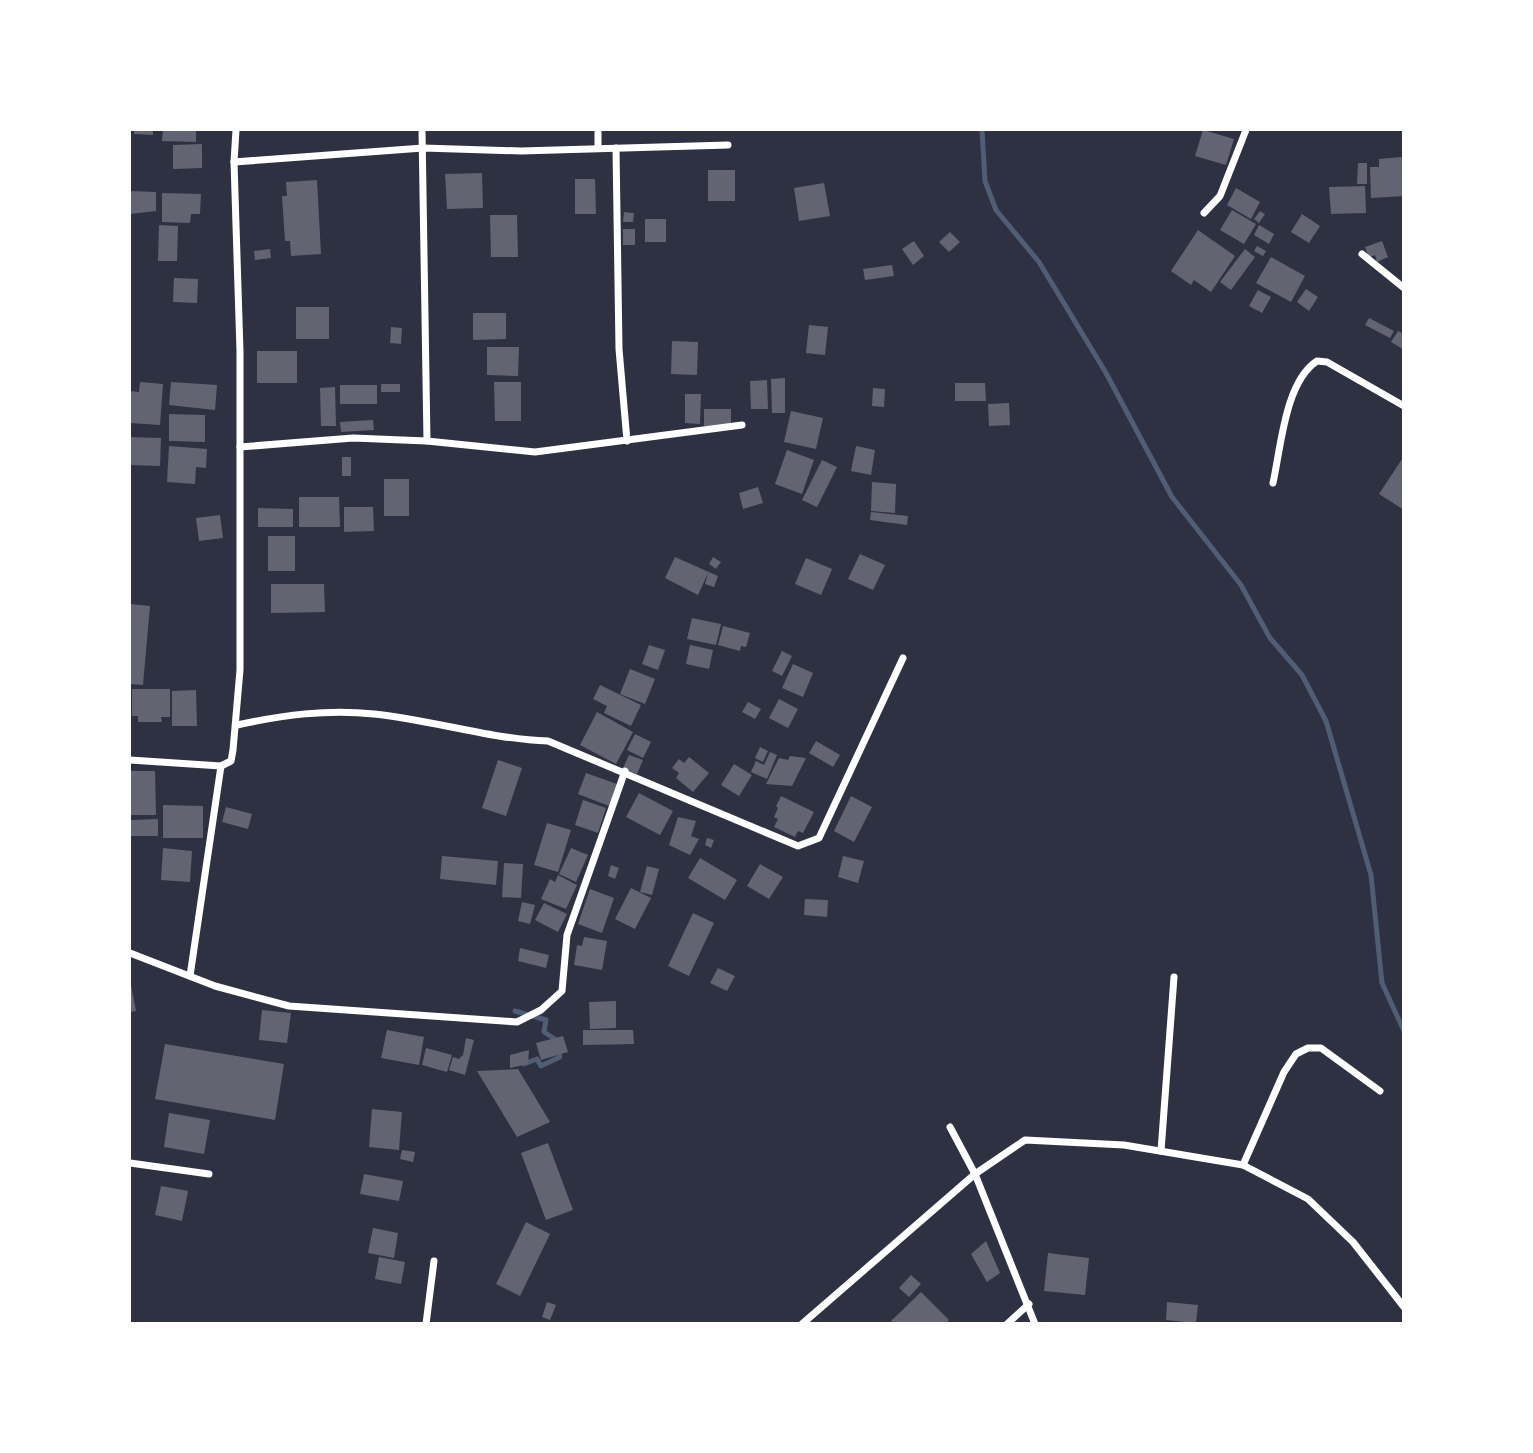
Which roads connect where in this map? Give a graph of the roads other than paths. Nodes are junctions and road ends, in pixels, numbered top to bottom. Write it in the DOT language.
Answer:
graph roads {
  1 [pos="236,130"];
  2 [pos="422,130"];
  3 [pos="598,130"];
  4 [pos="1246,130"];
  5 [pos="728,145"];
  6 [pos="423,148"];
  7 [pos="598,148"];
  8 [pos="617,148"];
  9 [pos="233,162"];
  10 [pos="1204,213"];
  11 [pos="1362,254"];
  12 [pos="1404,288"];
  13 [pos="1404,406"];
  14 [pos="742,425"];
  15 [pos="427,441"];
  16 [pos="627,441"];
  17 [pos="240,447"];
  18 [pos="1273,483"];
  19 [pos="903,658"];
  20 [pos="236,725"];
  21 [pos="130,760"];
  22 [pos="221,766"];
  23 [pos="625,771"];
  24 [pos="130,953"];
  25 [pos="190,976"];
  26 [pos="1174,977"];
  27 [pos="1380,1091"];
  28 [pos="950,1127"];
  29 [pos="1161,1152"];
  30 [pos="130,1163"];
  31 [pos="1243,1165"];
  32 [pos="209,1174"];
  33 [pos="975,1174"];
  34 [pos="434,1261"];
  35 [pos="1029,1304"];
  36 [pos="1404,1307"];
  37 [pos="426,1324"];
  38 [pos="802,1324"];
  39 [pos="1007,1324"];
  40 [pos="1035,1324"];
  1 -- 9 [label="street"];
  2 -- 6 [label="street"];
  3 -- 7 [label="street"];
  4 -- 10 [label="street"];
  5 -- 8 [label="street"];
  6 -- 7 [label="street"];
  6 -- 9 [label="street"];
  6 -- 15 [label="street"];
  7 -- 8 [label="street"];
  8 -- 16 [label="street"];
  9 -- 17 [label="street"];
  11 -- 12 [label="street"];
  13 -- 18 [label="street"];
  14 -- 16 [label="street"];
  15 -- 16 [label="street"];
  15 -- 17 [label="street"];
  17 -- 20 [label="street"];
  19 -- 23 [label="street"];
  20 -- 22 [label="street"];
  20 -- 23 [label="street"];
  21 -- 22 [label="street"];
  22 -- 25 [label="street"];
  23 -- 25 [label="street"];
  24 -- 25 [label="street"];
  26 -- 29 [label="street"];
  27 -- 31 [label="street"];
  28 -- 33 [label="street"];
  29 -- 31 [label="street"];
  29 -- 33 [label="street"];
  30 -- 32 [label="street"];
  31 -- 36 [label="street"];
  33 -- 35 [label="street"];
  33 -- 38 [label="street"];
  34 -- 37 [label="street"];
  35 -- 39 [label="street"];
  35 -- 40 [label="street"];
}
